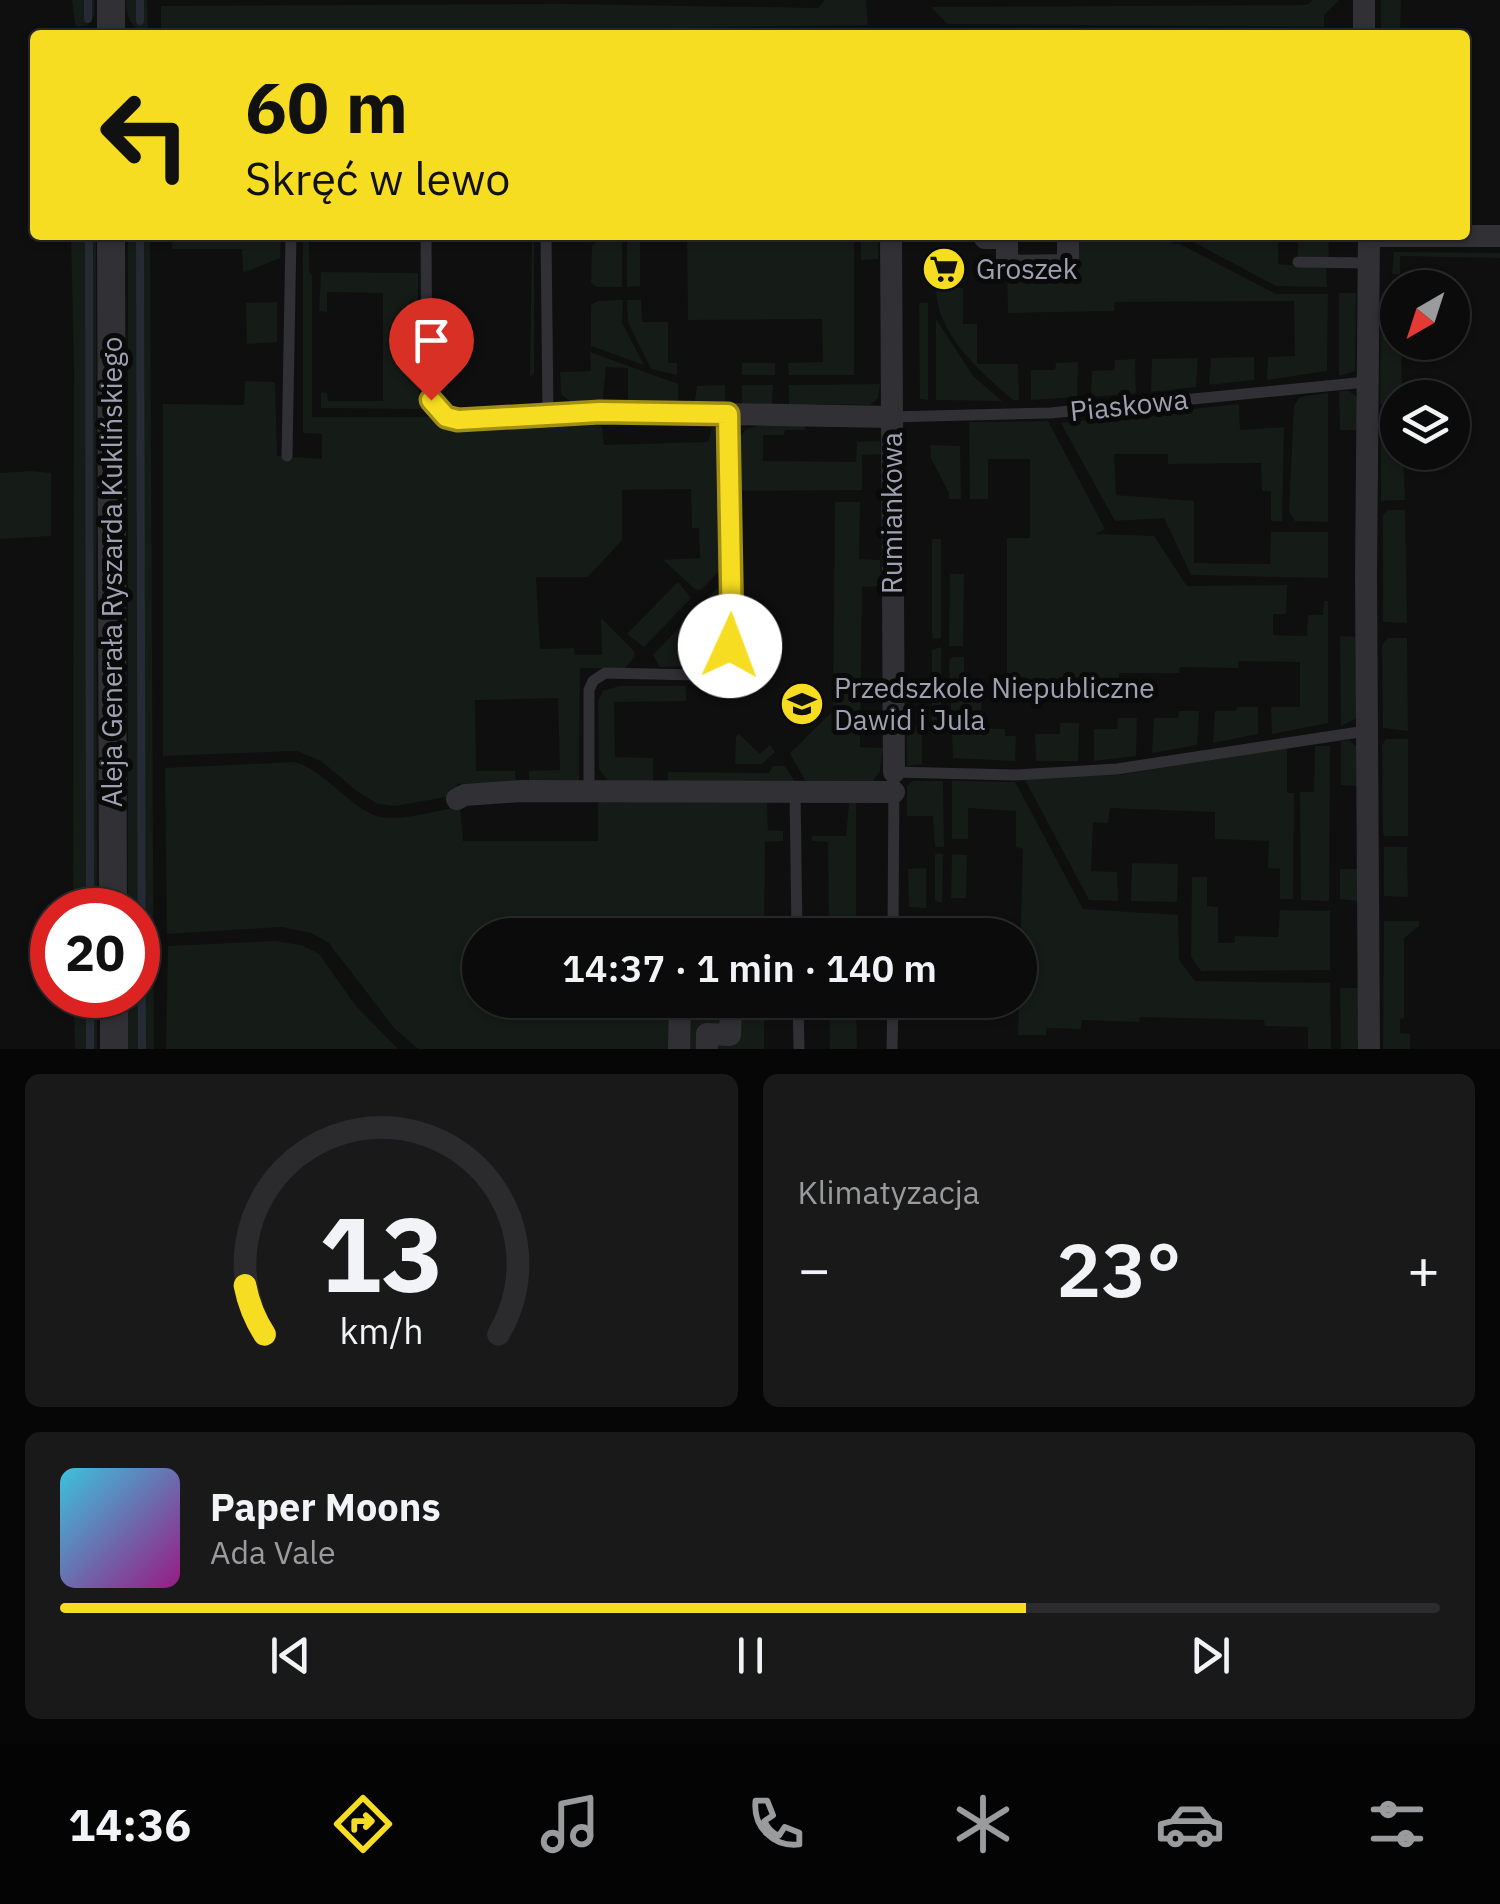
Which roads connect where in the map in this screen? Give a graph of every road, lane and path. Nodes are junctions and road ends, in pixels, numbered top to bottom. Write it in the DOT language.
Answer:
graph roads {
  1 [pos="110,0"];
  2 [pos="1364,0"];
  3 [pos="110,30"];
  4 [pos="1364,30"];
  5 [pos="1470,236"];
  6 [pos="1500,236"];
  7 [pos="111,240"];
  8 [pos="291,240"];
  9 [pos="426,240"];
  10 [pos="546,240"];
  11 [pos="891,240"];
  12 [pos="1007,240"];
  13 [pos="1068,240"];
  14 [pos="1369,240"];
  15 [pos="1298,262"];
  16 [pos="1368,263"];
  17 [pos="1367,382"];
  18 [pos="728,414"];
  19 [pos="548,416"];
  20 [pos="891,416"];
  21 [pos="287,456"];
  22 [pos="1366,730"];
  23 [pos="894,782"];
  24 [pos="588,790"];
  25 [pos="795,790"];
  26 [pos="457,799"];
  27 [pos="113,888"];
  28 [pos="797,918"];
  29 [pos="893,918"];
  30 [pos="114,1018"];
  31 [pos="680,1018"];
  32 [pos="731,1018"];
  33 [pos="799,1018"];
  34 [pos="893,1018"];
  35 [pos="114,1049"];
  36 [pos="679,1049"];
  37 [pos="707,1049"];
  38 [pos="800,1049"];
  39 [pos="892,1049"];
  40 [pos="1369,1049"];
  1 -- 3 [label="street"];
  2 -- 4 [label="street"];
  5 -- 6 [label="street"];
  7 -- 27 [label="street, Aleja Generała Ryszarda Kuklińskiego"];
  8 -- 21 [label="lane"];
  9 -- 19 [label="lane"];
  10 -- 19 [label="lane"];
  11 -- 20 [label="street, Rumiankowa"];
  12 -- 13 [label="street"];
  14 -- 16 [label="street"];
  15 -- 16 [label="lane"];
  16 -- 17 [label="street"];
  17 -- 20 [label="lane, Piaskowa"];
  17 -- 22 [label="street"];
  18 -- 19 [label="lane"];
  18 -- 20 [label="street"];
  18 -- 24 [label="lane"];
  20 -- 23 [label="street, Rumiankowa"];
  22 -- 23 [label="lane"];
  22 -- 40 [label="street"];
  23 -- 25 [label="street"];
  23 -- 29 [label="lane, Rumiankowa"];
  24 -- 25 [label="street"];
  24 -- 26 [label="street"];
  25 -- 28 [label="lane"];
  30 -- 35 [label="street"];
  31 -- 36 [label="street"];
  32 -- 37 [label="street"];
  33 -- 38 [label="lane"];
  34 -- 39 [label="lane"];
}
